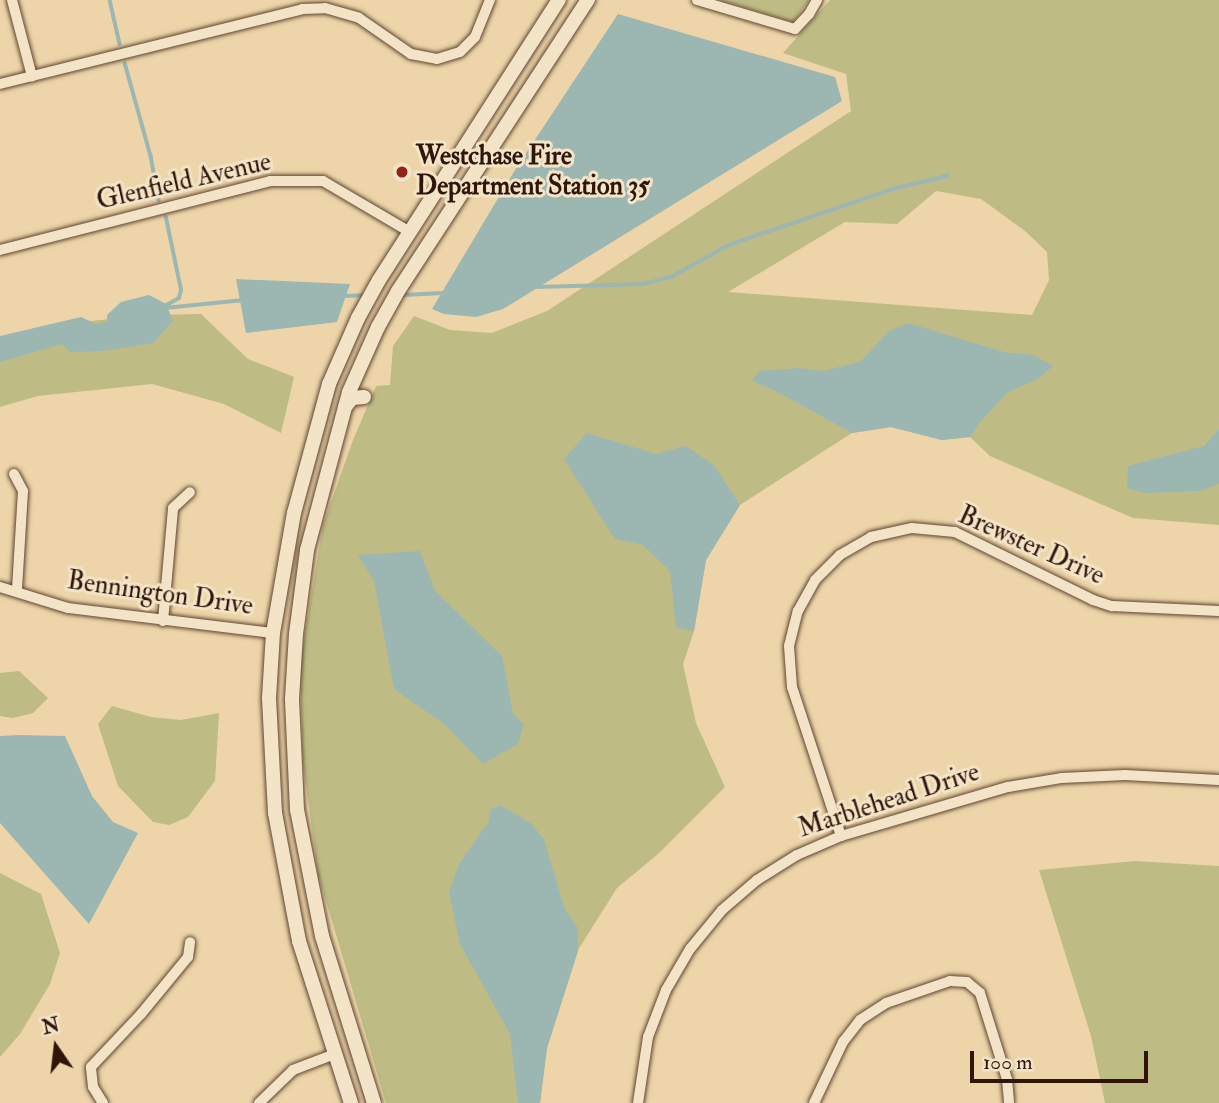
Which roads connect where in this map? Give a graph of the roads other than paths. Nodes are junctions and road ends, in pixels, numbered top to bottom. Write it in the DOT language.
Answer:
graph roads {
  1 [pos="12,0"];
  2 [pos="490,0"];
  3 [pos="559,0"];
  4 [pos="588,0"];
  5 [pos="697,0"];
  6 [pos="817,0"];
  7 [pos="32,76"];
  8 [pos="0,84"];
  9 [pos="410,232"];
  10 [pos="429,245"];
  11 [pos="0,250"];
  12 [pos="364,397"];
  13 [pos="344,409"];
  14 [pos="14,474"];
  15 [pos="190,492"];
  16 [pos="0,587"];
  17 [pos="17,590"];
  18 [pos="1219,611"];
  19 [pos="163,621"];
  20 [pos="273,633"];
  21 [pos="296,634"];
  22 [pos="1219,780"];
  23 [pos="841,836"];
  24 [pos="190,942"];
  25 [pos="357,1047"];
  26 [pos="335,1054"];
  27 [pos="103,1103"];
  28 [pos="259,1103"];
  29 [pos="351,1103"];
  30 [pos="374,1103"];
  31 [pos="638,1103"];
  32 [pos="814,1103"];
  33 [pos="1009,1103"];
  1 -- 7 [label="street"];
  2 -- 7 [label="street"];
  3 -- 9 [label="street"];
  4 -- 10 [label="street"];
  5 -- 6 [label="street"];
  7 -- 8 [label="street"];
  9 -- 10 [label="street"];
  9 -- 11 [label="street, Glenfield Avenue"];
  9 -- 20 [label="street"];
  10 -- 13 [label="street"];
  12 -- 13 [label="street"];
  13 -- 21 [label="street"];
  14 -- 17 [label="street"];
  15 -- 19 [label="street"];
  16 -- 17 [label="street, Bennington Drive"];
  17 -- 19 [label="street, Bennington Drive"];
  18 -- 23 [label="street, Brewster Drive"];
  19 -- 20 [label="street, Bennington Drive"];
  20 -- 21 [label="street"];
  20 -- 26 [label="street"];
  21 -- 25 [label="street"];
  22 -- 23 [label="street, Marblehead Drive"];
  23 -- 31 [label="street, Marblehead Drive"];
  24 -- 27 [label="street"];
  25 -- 26 [label="street"];
  25 -- 30 [label="street"];
  26 -- 28 [label="street"];
  26 -- 29 [label="street"];
  32 -- 33 [label="street"];
}
